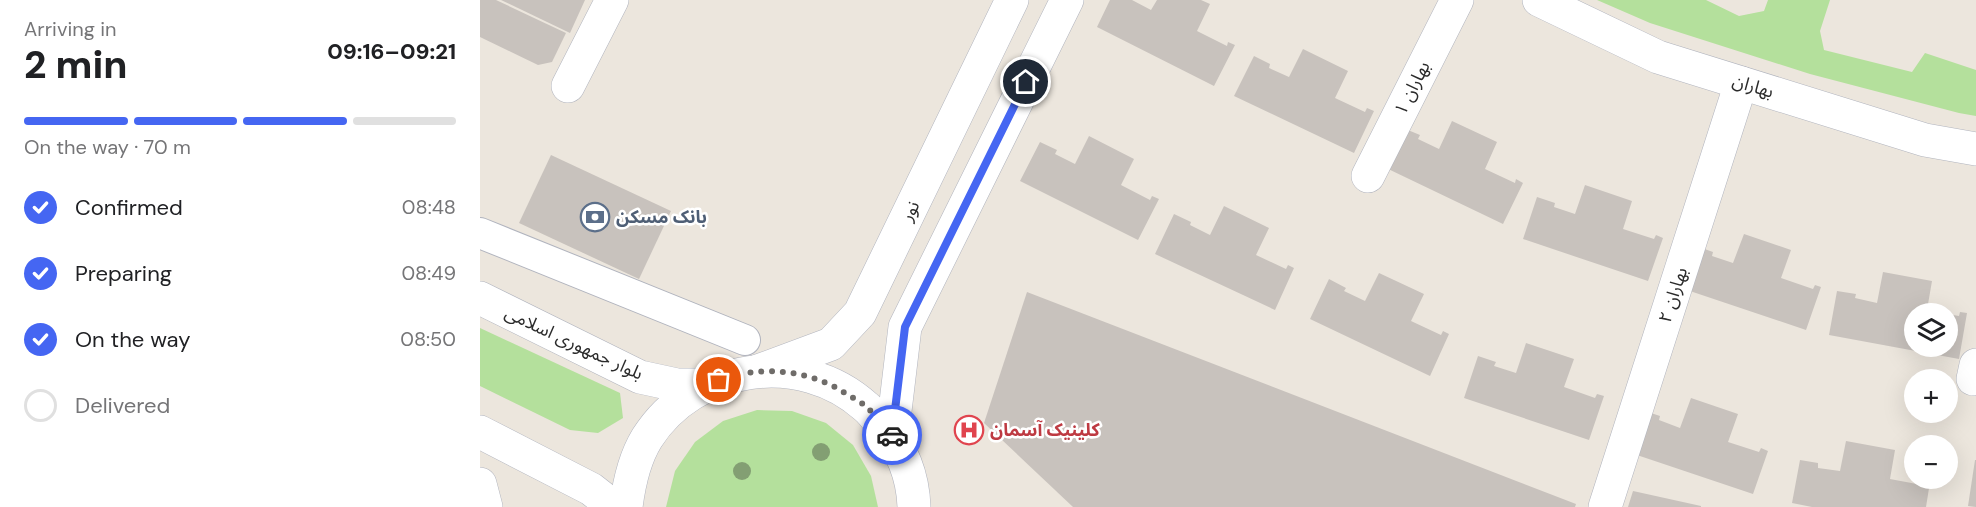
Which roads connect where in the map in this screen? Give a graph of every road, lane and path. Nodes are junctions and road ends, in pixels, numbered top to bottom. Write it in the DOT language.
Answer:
graph roads {
  1 [pos="612,0"];
  2 [pos="1012,0"];
  3 [pos="1067,0"];
  4 [pos="1457,0"];
  5 [pos="1539,0"];
  6 [pos="1741,83"];
  7 [pos="568,86"];
  8 [pos="1976,149"];
  9 [pos="1368,176"];
  10 [pos="480,233"];
  11 [pos="480,298"];
  12 [pos="745,340"];
  13 [pos="758,371"];
  14 [pos="706,385"];
  15 [pos="480,432"];
  16 [pos="892,436"];
  17 [pos="480,484"];
  18 [pos="919,502"];
  19 [pos="486,507"];
  20 [pos="614,507"];
  21 [pos="626,507"];
  22 [pos="1605,507"];
  1 -- 7 [label="street"];
  2 -- 13 [label="street, نور"];
  3 -- 16 [label="street"];
  4 -- 9 [label="street, بهاران ۱"];
  5 -- 6 [label="street, بهاران"];
  6 -- 8 [label="street, بهاران"];
  6 -- 22 [label="street, بهاران ۲"];
  10 -- 12 [label="street"];
  11 -- 14 [label="street, بلوار جمهوری اسلامی"];
  13 -- 14 [label="street"];
  13 -- 16 [label="street"];
  14 -- 21 [label="street"];
  15 -- 20 [label="street"];
  16 -- 18 [label="street"];
  17 -- 19 [label="street"];
}
